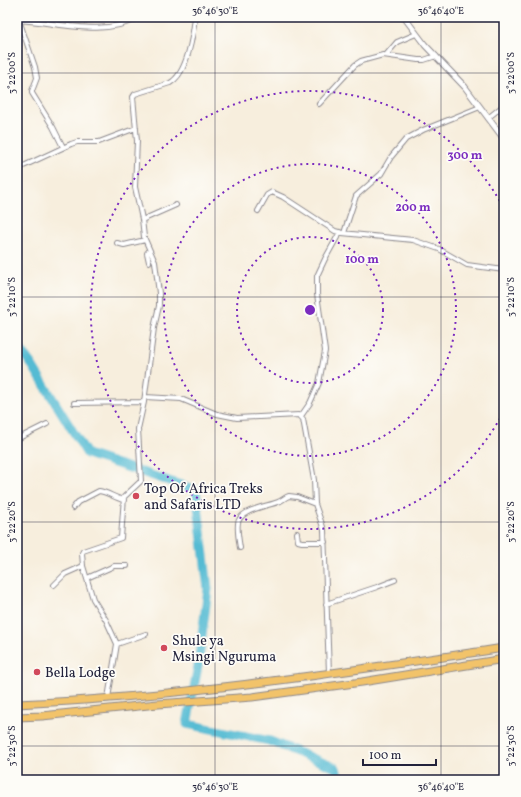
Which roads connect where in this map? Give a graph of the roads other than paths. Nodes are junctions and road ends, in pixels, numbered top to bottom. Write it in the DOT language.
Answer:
graph roads {
  1 [pos="140,17"];
  2 [pos="195,17"];
  3 [pos="404,17"];
  4 [pos="18,20"];
  5 [pos="416,34"];
  6 [pos="386,55"];
  7 [pos="436,56"];
  8 [pos="319,104"];
  9 [pos="504,105"];
  10 [pos="480,107"];
  11 [pos="488,118"];
  12 [pos="136,128"];
  13 [pos="504,139"];
  14 [pos="63,147"];
  15 [pos="17,169"];
  16 [pos="176,205"];
  17 [pos="258,211"];
  18 [pos="142,220"];
  19 [pos="342,233"];
  20 [pos="145,240"];
  21 [pos="117,243"];
  22 [pos="149,251"];
  23 [pos="149,262"];
  24 [pos="504,270"];
  25 [pos="145,397"];
  26 [pos="144,402"];
  27 [pos="74,403"];
  28 [pos="301,416"];
  29 [pos="47,424"];
  30 [pos="17,440"];
  31 [pos="124,500"];
  32 [pos="315,504"];
  33 [pos="73,508"];
  34 [pos="297,533"];
  35 [pos="325,542"];
  36 [pos="240,548"];
  37 [pos="83,566"];
  38 [pos="127,566"];
  39 [pos="87,578"];
  40 [pos="395,580"];
  41 [pos="54,585"];
  42 [pos="326,604"];
  43 [pos="146,634"];
  44 [pos="117,644"];
  45 [pos="504,648"];
  46 [pos="476,652"];
  47 [pos="504,659"];
  48 [pos="479,663"];
  49 [pos="329,673"];
  50 [pos="108,698"];
  51 [pos="17,704"];
  52 [pos="17,717"];
  1 -- 4 [label="street"];
  2 -- 12 [label="street"];
  3 -- 5 [label="street"];
  4 -- 14 [label="street"];
  5 -- 6 [label="street"];
  5 -- 7 [label="street"];
  6 -- 7 [label="street"];
  6 -- 8 [label="street"];
  7 -- 10 [label="street"];
  9 -- 11 [label="street"];
  10 -- 11 [label="street"];
  10 -- 19 [label="street"];
  11 -- 13 [label="street"];
  12 -- 14 [label="street"];
  12 -- 18 [label="street"];
  14 -- 15 [label="street"];
  16 -- 18 [label="street"];
  17 -- 19 [label="street"];
  18 -- 20 [label="street"];
  19 -- 24 [label="street"];
  19 -- 28 [label="street"];
  20 -- 21 [label="street"];
  20 -- 22 [label="street"];
  22 -- 23 [label="street"];
  22 -- 25 [label="street"];
  25 -- 26 [label="street"];
  25 -- 28 [label="street"];
  26 -- 27 [label="street"];
  26 -- 31 [label="street"];
  28 -- 32 [label="street"];
  29 -- 30 [label="street"];
  31 -- 33 [label="street"];
  31 -- 37 [label="street"];
  32 -- 35 [label="street"];
  32 -- 36 [label="street"];
  34 -- 35 [label="street"];
  35 -- 42 [label="street"];
  37 -- 39 [label="street"];
  37 -- 41 [label="street"];
  38 -- 39 [label="street"];
  39 -- 44 [label="street"];
  40 -- 42 [label="street"];
  42 -- 49 [label="street"];
  43 -- 44 [label="street"];
  44 -- 50 [label="street"];
  45 -- 46 [label="highway"];
  46 -- 48 [label="highway"];
  46 -- 49 [label="highway"];
  47 -- 48 [label="highway"];
  48 -- 52 [label="highway"];
  49 -- 50 [label="highway"];
  50 -- 51 [label="highway"];
}
